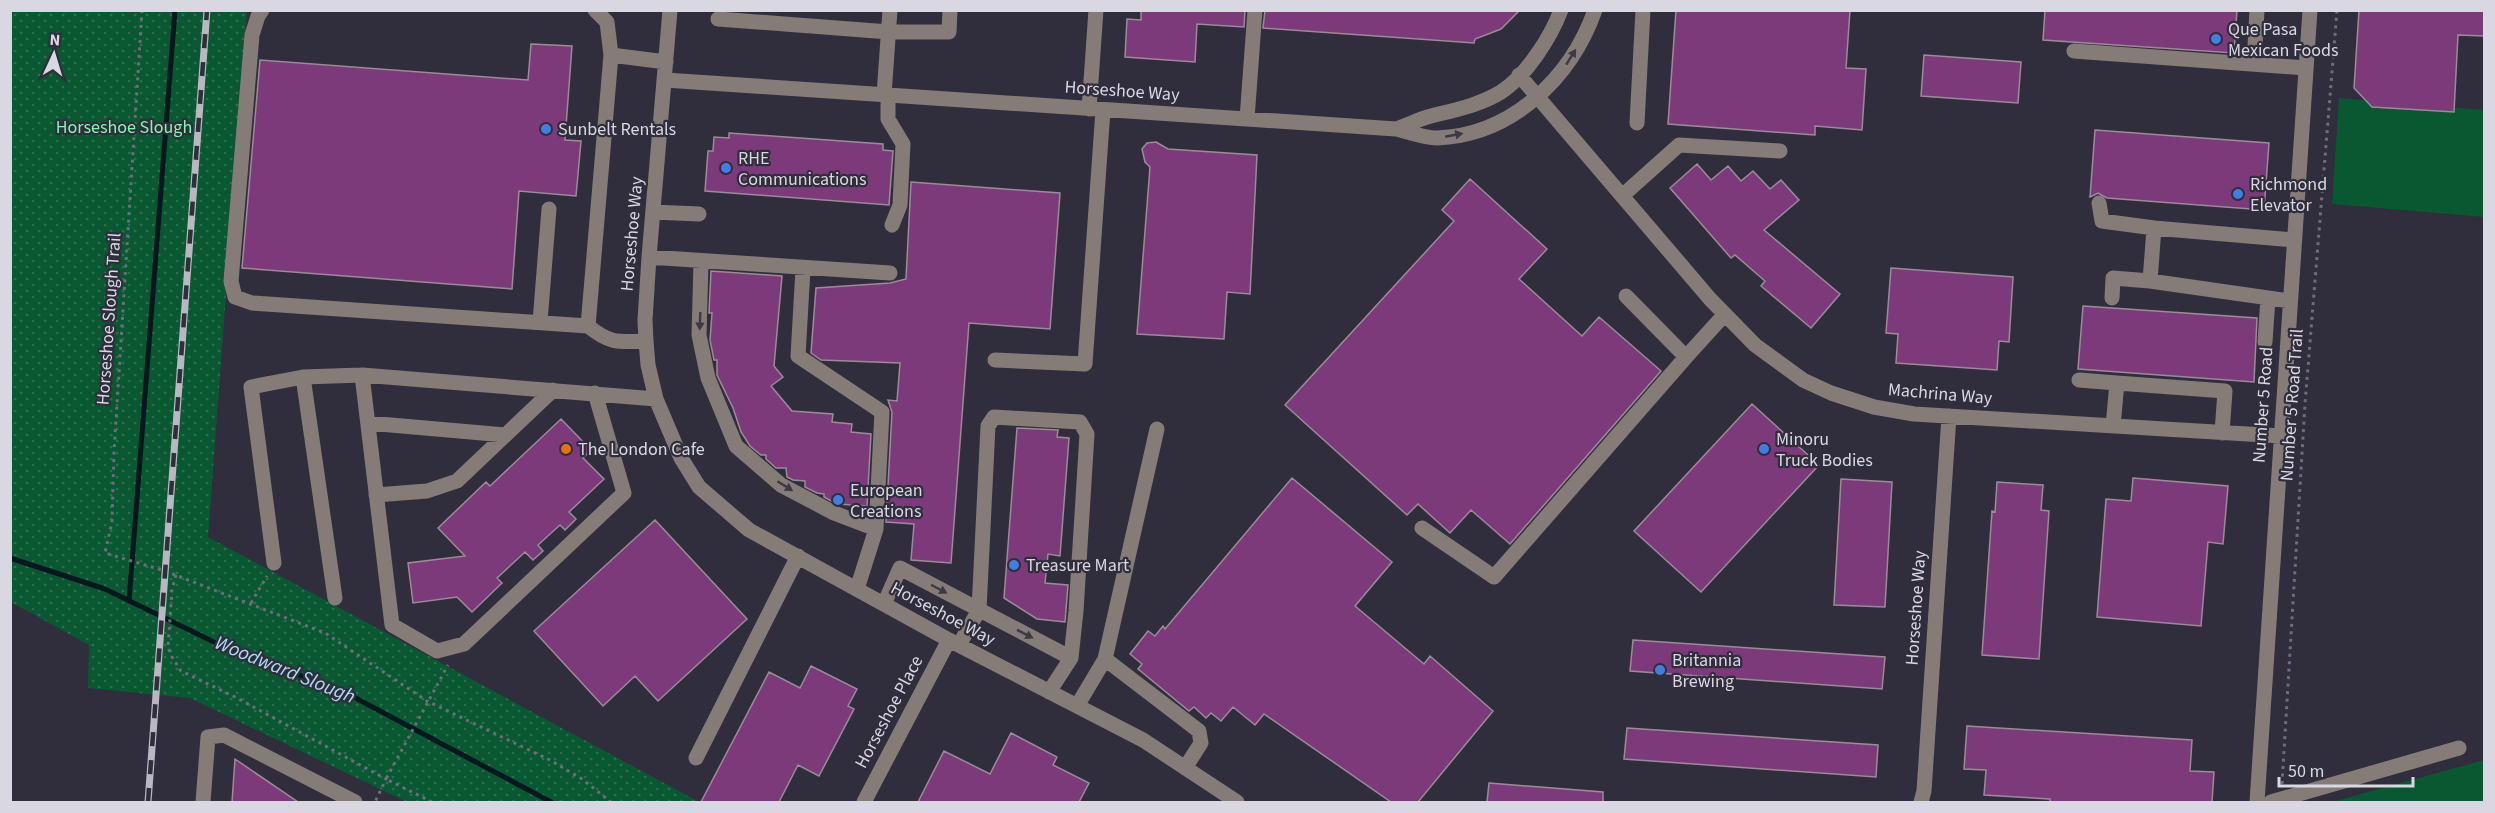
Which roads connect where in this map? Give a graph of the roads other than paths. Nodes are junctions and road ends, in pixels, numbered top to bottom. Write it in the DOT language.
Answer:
graph roads {
  1 [pos="262,10"];
  2 [pos="595,10"];
  3 [pos="670,10"];
  4 [pos="890,10"];
  5 [pos="950,10"];
  6 [pos="1096,10"];
  7 [pos="1255,10"];
  8 [pos="1561,10"];
  9 [pos="1595,10"];
  10 [pos="1643,10"];
  11 [pos="2257,10"];
  12 [pos="2310,10"];
  13 [pos="718,19"];
  14 [pos="888,32"];
  15 [pos="2074,51"];
  16 [pos="611,55"];
  17 [pos="666,62"];
  18 [pos="2254,64"];
  19 [pos="2306,68"];
  20 [pos="1519,75"];
  21 [pos="665,80"];
  22 [pos="886,95"];
  23 [pos="1538,98"];
  24 [pos="1096,109"];
  25 [pos="1247,120"];
  26 [pos="1637,123"];
  27 [pos="1396,129"];
  28 [pos="1780,151"];
  29 [pos="1622,196"];
  30 [pos="2099,203"];
  31 [pos="549,209"];
  32 [pos="653,212"];
  33 [pos="699,214"];
  34 [pos="892,225"];
  35 [pos="2154,228"];
  36 [pos="2294,240"];
  37 [pos="649,257"];
  38 [pos="701,262"];
  39 [pos="803,269"];
  40 [pos="890,273"];
  41 [pos="2150,280"];
  42 [pos="1626,296"];
  43 [pos="2112,298"];
  44 [pos="2268,298"];
  45 [pos="2290,301"];
  46 [pos="1725,314"];
  47 [pos="540,322"];
  48 [pos="588,326"];
  49 [pos="646,341"];
  50 [pos="2265,342"];
  51 [pos="1686,357"];
  52 [pos="995,360"];
  53 [pos="362,375"];
  54 [pos="303,377"];
  55 [pos="2079,380"];
  56 [pos="2117,383"];
  57 [pos="553,390"];
  58 [pos="595,393"];
  59 [pos="656,399"];
  60 [pos="1949,416"];
  61 [pos="368,423"];
  62 [pos="2114,426"];
  63 [pos="1157,429"];
  64 [pos="2222,433"];
  65 [pos="505,435"];
  66 [pos="2280,436"];
  67 [pos="376,495"];
  68 [pos="1422,528"];
  69 [pos="876,529"];
  70 [pos="798,556"];
  71 [pos="274,563"];
  72 [pos="857,589"];
  73 [pos="335,598"];
  74 [pos="884,604"];
  75 [pos="979,610"];
  76 [pos="954,642"];
  77 [pos="1071,658"];
  78 [pos="1105,658"];
  79 [pos="1049,692"];
  80 [pos="1077,706"];
  81 [pos="2459,748"];
  82 [pos="696,758"];
  83 [pos="1185,768"];
  84 [pos="2276,801"];
  85 [pos="203,802"];
  86 [pos="355,802"];
  87 [pos="864,802"];
  88 [pos="1237,802"];
  89 [pos="1921,802"];
  90 [pos="2257,802"];
  1 -- 47 [label="street"];
  2 -- 16 [label="street"];
  3 -- 17 [label="street"];
  4 -- 14 [label="street"];
  5 -- 14 [label="street"];
  6 -- 24 [label="street"];
  7 -- 25 [label="street"];
  8 -- 20 [label="street, Horseshoe Way"];
  23 -- 9 [label="street, Horseshoe Way, one-way"];
  10 -- 26 [label="street"];
  11 -- 18 [label="street"];
  12 -- 19 [label="street, Number 5 Road"];
  13 -- 14 [label="street"];
  14 -- 22 [label="street"];
  15 -- 18 [label="street"];
  16 -- 17 [label="street"];
  16 -- 48 [label="street"];
  17 -- 21 [label="street"];
  18 -- 19 [label="street"];
  19 -- 36 [label="street, Number 5 Road"];
  20 -- 23 [label="street, Machrina Way"];
  20 -- 27 [label="street, Horseshoe Way"];
  21 -- 22 [label="street, Horseshoe Way"];
  21 -- 32 [label="street, Horseshoe Way"];
  22 -- 24 [label="street, Horseshoe Way"];
  22 -- 34 [label="street"];
  27 -- 23 [label="street, Horseshoe Way, one-way"];
  23 -- 29 [label="street, Machrina Way"];
  24 -- 25 [label="street, Horseshoe Way"];
  24 -- 52 [label="street"];
  25 -- 27 [label="street, Horseshoe Way"];
  28 -- 29 [label="street"];
  29 -- 46 [label="street, Machrina Way"];
  30 -- 35 [label="street"];
  31 -- 47 [label="street"];
  32 -- 33 [label="street"];
  32 -- 37 [label="street, Horseshoe Way"];
  35 -- 36 [label="street"];
  35 -- 41 [label="street"];
  36 -- 45 [label="street, Number 5 Road"];
  37 -- 38 [label="street"];
  37 -- 49 [label="street, Horseshoe Way"];
  38 -- 39 [label="street"];
  38 -- 69 [label="street, one-way"];
  39 -- 40 [label="street"];
  39 -- 69 [label="street"];
  41 -- 43 [label="street"];
  41 -- 44 [label="street"];
  42 -- 51 [label="street"];
  44 -- 45 [label="street"];
  44 -- 50 [label="street"];
  45 -- 66 [label="street, Number 5 Road"];
  46 -- 51 [label="street"];
  46 -- 60 [label="street, Machrina Way"];
  47 -- 48 [label="street"];
  48 -- 49 [label="street"];
  49 -- 59 [label="street, Horseshoe Way"];
  51 -- 68 [label="street"];
  53 -- 54 [label="street"];
  53 -- 57 [label="street"];
  53 -- 61 [label="street"];
  54 -- 71 [label="street"];
  54 -- 73 [label="street"];
  55 -- 56 [label="street"];
  56 -- 62 [label="street"];
  56 -- 64 [label="street"];
  57 -- 58 [label="street"];
  57 -- 65 [label="street"];
  58 -- 59 [label="street"];
  58 -- 67 [label="street"];
  59 -- 70 [label="street, Horseshoe Way"];
  60 -- 62 [label="street, Machrina Way"];
  60 -- 89 [label="street, Horseshoe Way"];
  61 -- 65 [label="street"];
  61 -- 67 [label="street"];
  62 -- 64 [label="street, Machrina Way"];
  63 -- 78 [label="street"];
  64 -- 66 [label="street, Machrina Way"];
  65 -- 67 [label="street"];
  66 -- 90 [label="street, Number 5 Road"];
  69 -- 72 [label="street"];
  70 -- 72 [label="street, Horseshoe Way"];
  70 -- 82 [label="street"];
  72 -- 74 [label="street, Horseshoe Way"];
  74 -- 75 [label="street, one-way"];
  74 -- 76 [label="street, Horseshoe Way"];
  75 -- 76 [label="street, Horseshoe Place"];
  75 -- 77 [label="street, one-way"];
  75 -- 77 [label="street"];
  76 -- 79 [label="street, Horseshoe Way"];
  76 -- 87 [label="street, Horseshoe Place"];
  77 -- 79 [label="street"];
  78 -- 80 [label="street"];
  78 -- 83 [label="street"];
  79 -- 80 [label="street, Horseshoe Way"];
  80 -- 83 [label="street, Horseshoe Way"];
  81 -- 84 [label="street"];
  83 -- 88 [label="street, Horseshoe Way"];
  85 -- 86 [label="street"];
}
